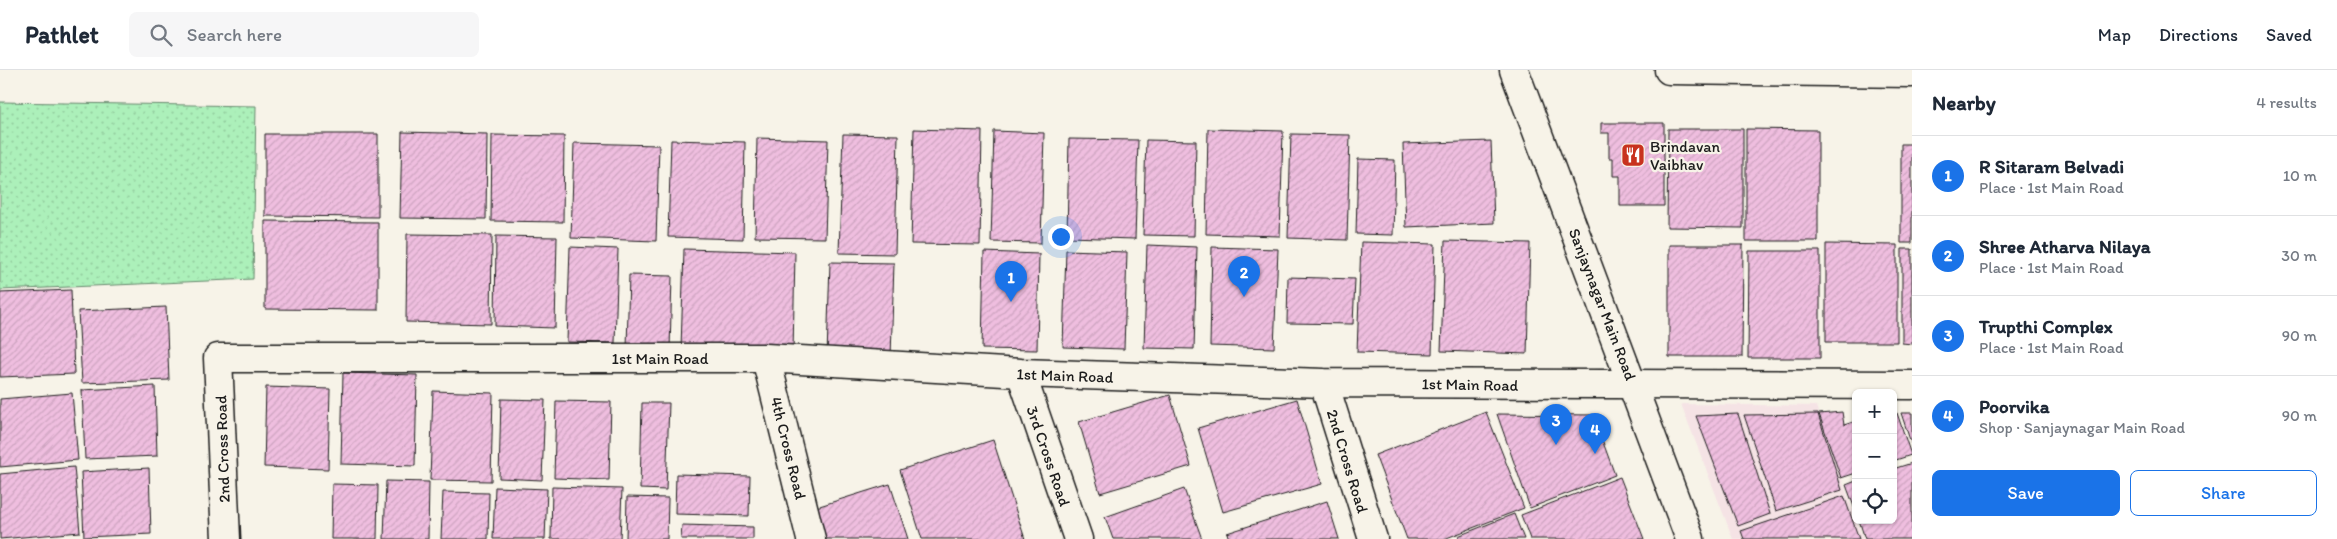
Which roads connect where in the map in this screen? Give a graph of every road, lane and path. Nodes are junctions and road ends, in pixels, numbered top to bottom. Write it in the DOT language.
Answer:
graph roads {
  1 [pos="1514,70"];
  2 [pos="1669,70"];
  3 [pos="1792,71"];
  4 [pos="1912,73"];
  5 [pos="218,358"];
  6 [pos="766,358"];
  7 [pos="1020,373"];
  8 [pos="1324,383"];
  9 [pos="1912,385"];
  10 [pos="1633,386"];
  11 [pos="226,539"];
  12 [pos="811,539"];
  13 [pos="1078,539"];
  14 [pos="1373,539"];
  15 [pos="1690,539"];
  1 -- 10 [label="street, Sanjaynagar Main Road"];
  2 -- 3 [label="street"];
  3 -- 4 [label="street"];
  5 -- 6 [label="street, 1st Main Road"];
  5 -- 11 [label="street, 2nd Cross Road"];
  6 -- 7 [label="street, 1st Main Road"];
  6 -- 12 [label="street, 4th Cross Road"];
  7 -- 8 [label="street, 1st Main Road"];
  7 -- 13 [label="street, 3rd Cross Road"];
  8 -- 10 [label="street, 1st Main Road"];
  8 -- 14 [label="street, 2nd Cross Road"];
  9 -- 10 [label="street, 1st Main Road"];
  10 -- 15 [label="street, Sanjaynagar Main Road"];
}
